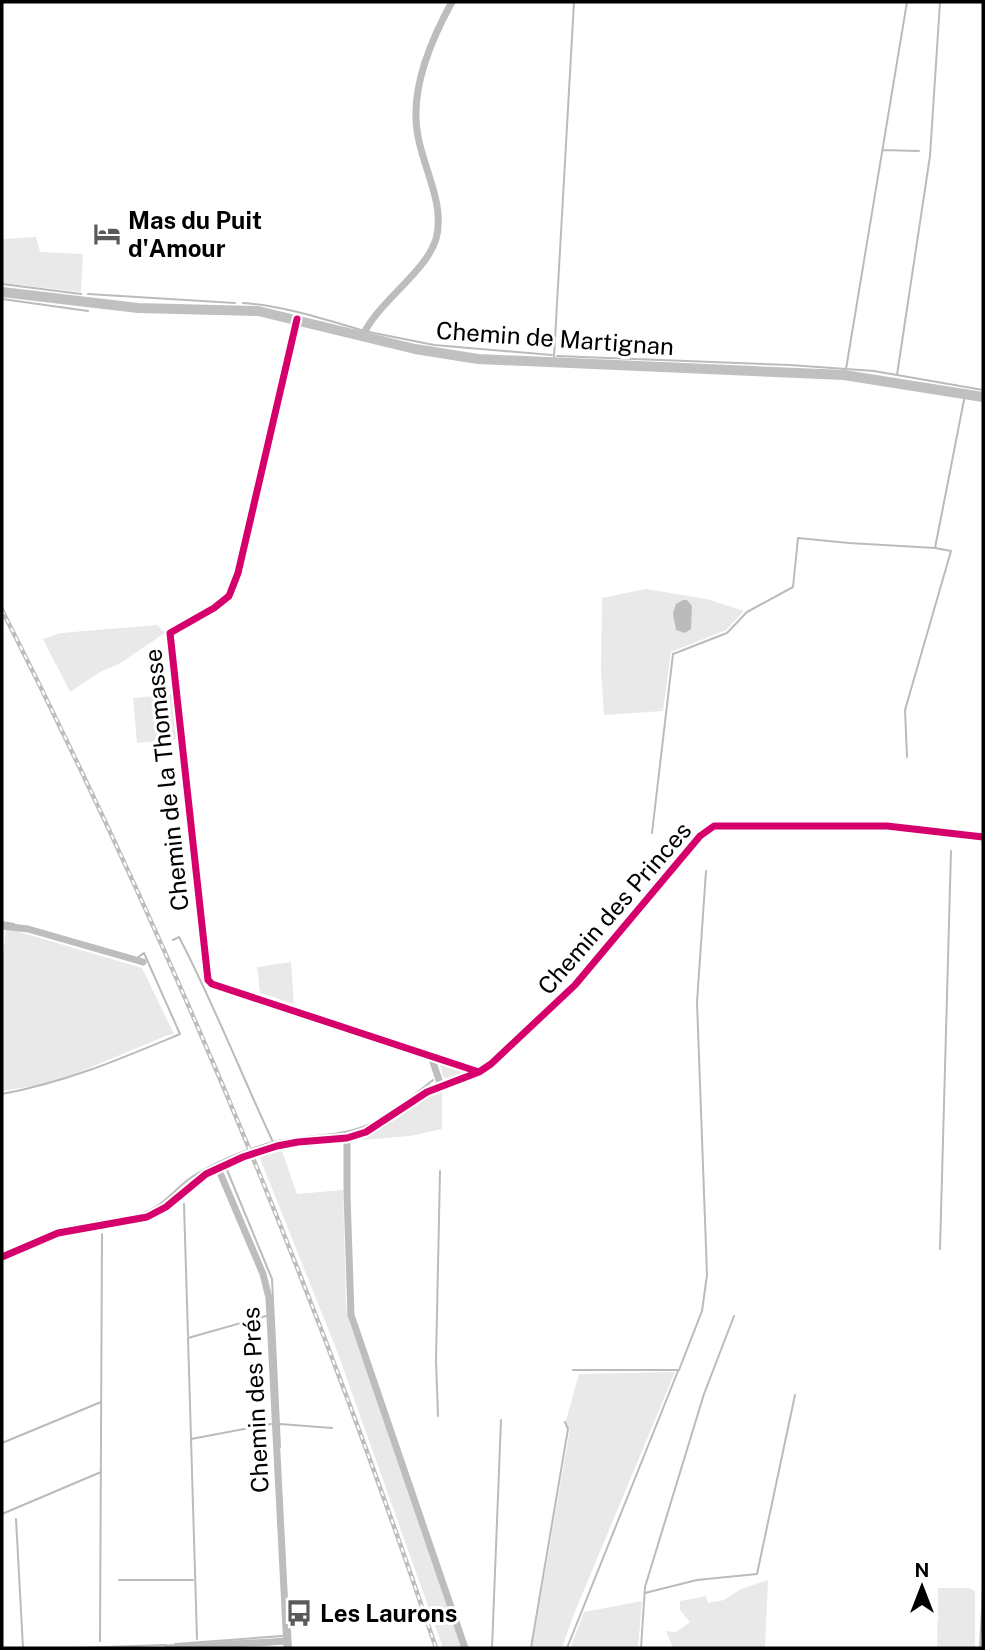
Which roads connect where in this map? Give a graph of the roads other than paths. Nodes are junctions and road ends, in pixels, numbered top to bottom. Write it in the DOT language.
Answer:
graph roads {
  1 [pos="452,2"];
  2 [pos="2,292"];
  3 [pos="297,319"];
  4 [pos="362,337"];
  5 [pos="983,397"];
  6 [pos="983,837"];
  7 [pos="2,925"];
  8 [pos="2,932"];
  9 [pos="143,962"];
  10 [pos="431,1056"];
  11 [pos="479,1072"];
  12 [pos="441,1086"];
  13 [pos="348,1138"];
  14 [pos="218,1168"];
  15 [pos="2,1257"];
  16 [pos="287,1644"];
  17 [pos="168,1648"];
  18 [pos="465,1648"];
  1 -- 4 [label="street"];
  2 -- 3 [label="main road, Chemin de Martignan"];
  3 -- 4 [label="main road, Chemin de Martignan"];
  3 -- 10 [label="street, Chemin de la Thomasse"];
  4 -- 5 [label="main road, Chemin de Martignan"];
  6 -- 11 [label="street, Chemin des Princes"];
  7 -- 8 [label="street"];
  7 -- 9 [label="street"];
  10 -- 11 [label="street"];
  10 -- 12 [label="street"];
  11 -- 12 [label="street, Chemin des Princes"];
  12 -- 13 [label="street, Chemin des Princes"];
  13 -- 14 [label="street, Chemin des Princes"];
  13 -- 18 [label="street"];
  14 -- 15 [label="street, Chemin des Princes"];
  14 -- 16 [label="street, Chemin des Prés"];
  16 -- 17 [label="street"];
}
